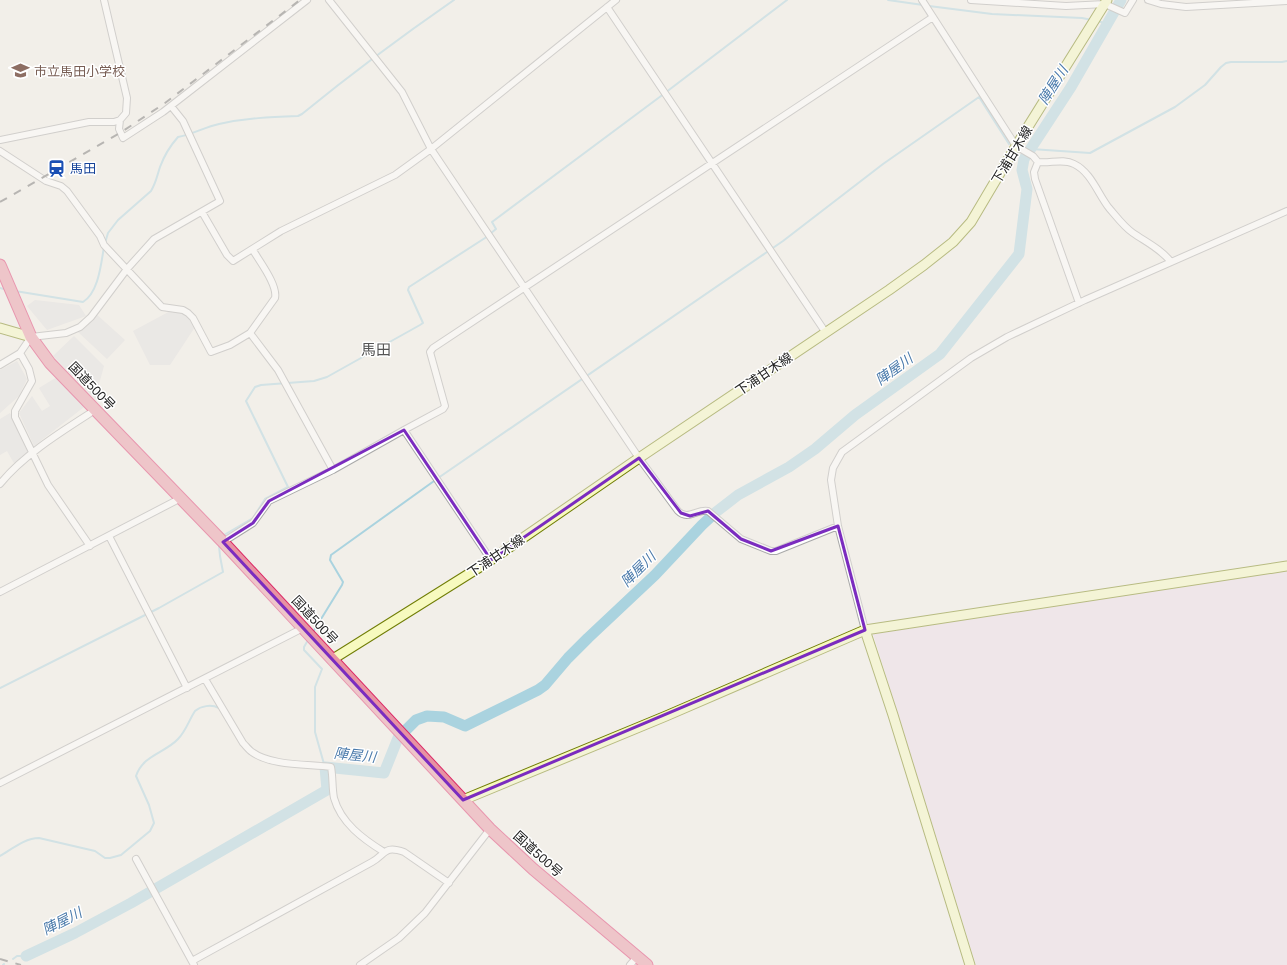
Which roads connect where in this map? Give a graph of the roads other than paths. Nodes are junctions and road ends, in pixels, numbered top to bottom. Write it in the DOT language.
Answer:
graph roads {
  1 [pos="104,0"];
  2 [pos="308,0"];
  3 [pos="329,0"];
  4 [pos="616,0"];
  5 [pos="922,0"];
  6 [pos="971,0"];
  7 [pos="1133,0"];
  8 [pos="1148,0"];
  9 [pos="1106,2"];
  10 [pos="1287,2"];
  11 [pos="607,7"];
  12 [pos="933,17"];
  13 [pos="171,106"];
  14 [pos="120,120"];
  15 [pos="0,140"];
  16 [pos="1018,147"];
  17 [pos="431,149"];
  18 [pos="0,151"];
  19 [pos="1038,162"];
  20 [pos="711,163"];
  21 [pos="1287,211"];
  22 [pos="202,212"];
  23 [pos="253,250"];
  24 [pos="1172,262"];
  25 [pos="0,265"];
  26 [pos="128,269"];
  27 [pos="524,288"];
  28 [pos="1079,303"];
  29 [pos="0,328"];
  30 [pos="826,332"];
  31 [pos="250,333"];
  32 [pos="32,337"];
  33 [pos="20,353"];
  34 [pos="0,364"];
  35 [pos="95,410"];
  36 [pos="404,430"];
  37 [pos="34,453"];
  38 [pos="639,458"];
  39 [pos="333,470"];
  40 [pos="0,484"];
  41 [pos="181,498"];
  42 [pos="838,526"];
  43 [pos="109,536"];
  44 [pos="223,542"];
  45 [pos="90,546"];
  46 [pos="491,560"];
  47 [pos="1287,566"];
  48 [pos="0,592"];
  49 [pos="303,628"];
  50 [pos="865,630"];
  51 [pos="333,659"];
  52 [pos="205,679"];
  53 [pos="187,688"];
  54 [pos="0,783"];
  55 [pos="463,800"];
  56 [pos="490,829"];
  57 [pos="384,852"];
  58 [pos="136,859"];
  59 [pos="448,883"];
  60 [pos="634,961"];
  61 [pos="193,963"];
  62 [pos="368,963"];
  63 [pos="360,965"];
  64 [pos="647,965"];
  65 [pos="970,965"];
  1 -- 14 [label="street"];
  2 -- 13 [label="street"];
  3 -- 17 [label="street"];
  4 -- 11 [label="street"];
  5 -- 12 [label="street"];
  6 -- 9 [label="street"];
  7 -- 9 [label="street"];
  8 -- 10 [label="street"];
  9 -- 16 [label="street, 下浦甘木線"];
  11 -- 17 [label="street"];
  11 -- 20 [label="street"];
  12 -- 16 [label="street"];
  12 -- 20 [label="street"];
  13 -- 14 [label="street"];
  13 -- 22 [label="street"];
  14 -- 15 [label="street"];
  16 -- 19 [label="street"];
  16 -- 30 [label="street, 下浦甘木線"];
  17 -- 23 [label="street"];
  17 -- 27 [label="street"];
  18 -- 26 [label="street"];
  19 -- 24 [label="street"];
  19 -- 28 [label="street"];
  20 -- 27 [label="street"];
  20 -- 30 [label="street"];
  21 -- 24 [label="street"];
  22 -- 23 [label="street"];
  22 -- 26 [label="street"];
  23 -- 31 [label="street"];
  24 -- 28 [label="street"];
  25 -- 32 [label="highway, 国道500号"];
  26 -- 31 [label="street"];
  26 -- 32 [label="street"];
  27 -- 36 [label="street"];
  27 -- 38 [label="street"];
  28 -- 42 [label="street"];
  29 -- 32 [label="street"];
  30 -- 38 [label="street, 下浦甘木線"];
  31 -- 39 [label="street"];
  32 -- 33 [label="street"];
  32 -- 35 [label="highway, 国道500号"];
  33 -- 34 [label="street"];
  33 -- 37 [label="street"];
  35 -- 37 [label="street"];
  35 -- 41 [label="highway, 国道500号"];
  36 -- 39 [label="street"];
  36 -- 46 [label="street"];
  37 -- 40 [label="street"];
  37 -- 45 [label="street"];
  38 -- 42 [label="street"];
  38 -- 46 [label="street, 下浦甘木線"];
  39 -- 44 [label="street"];
  41 -- 43 [label="street"];
  41 -- 44 [label="highway, 国道500号"];
  42 -- 50 [label="street"];
  43 -- 45 [label="street"];
  43 -- 53 [label="street"];
  44 -- 49 [label="highway, 国道500号"];
  45 -- 48 [label="street"];
  46 -- 51 [label="street, 下浦甘木線"];
  47 -- 50 [label="street"];
  49 -- 51 [label="highway, 国道500号"];
  49 -- 52 [label="street"];
  50 -- 55 [label="street"];
  50 -- 65 [label="street"];
  51 -- 55 [label="highway, 国道500号"];
  52 -- 53 [label="street"];
  52 -- 57 [label="street"];
  53 -- 54 [label="street"];
  55 -- 56 [label="highway, 国道500号"];
  56 -- 59 [label="street"];
  56 -- 60 [label="highway, 国道500号"];
  57 -- 59 [label="street"];
  57 -- 61 [label="street"];
  58 -- 61 [label="street"];
  59 -- 62 [label="street"];
  60 -- 64 [label="highway, 国道500号"];
  62 -- 63 [label="street"];
}
